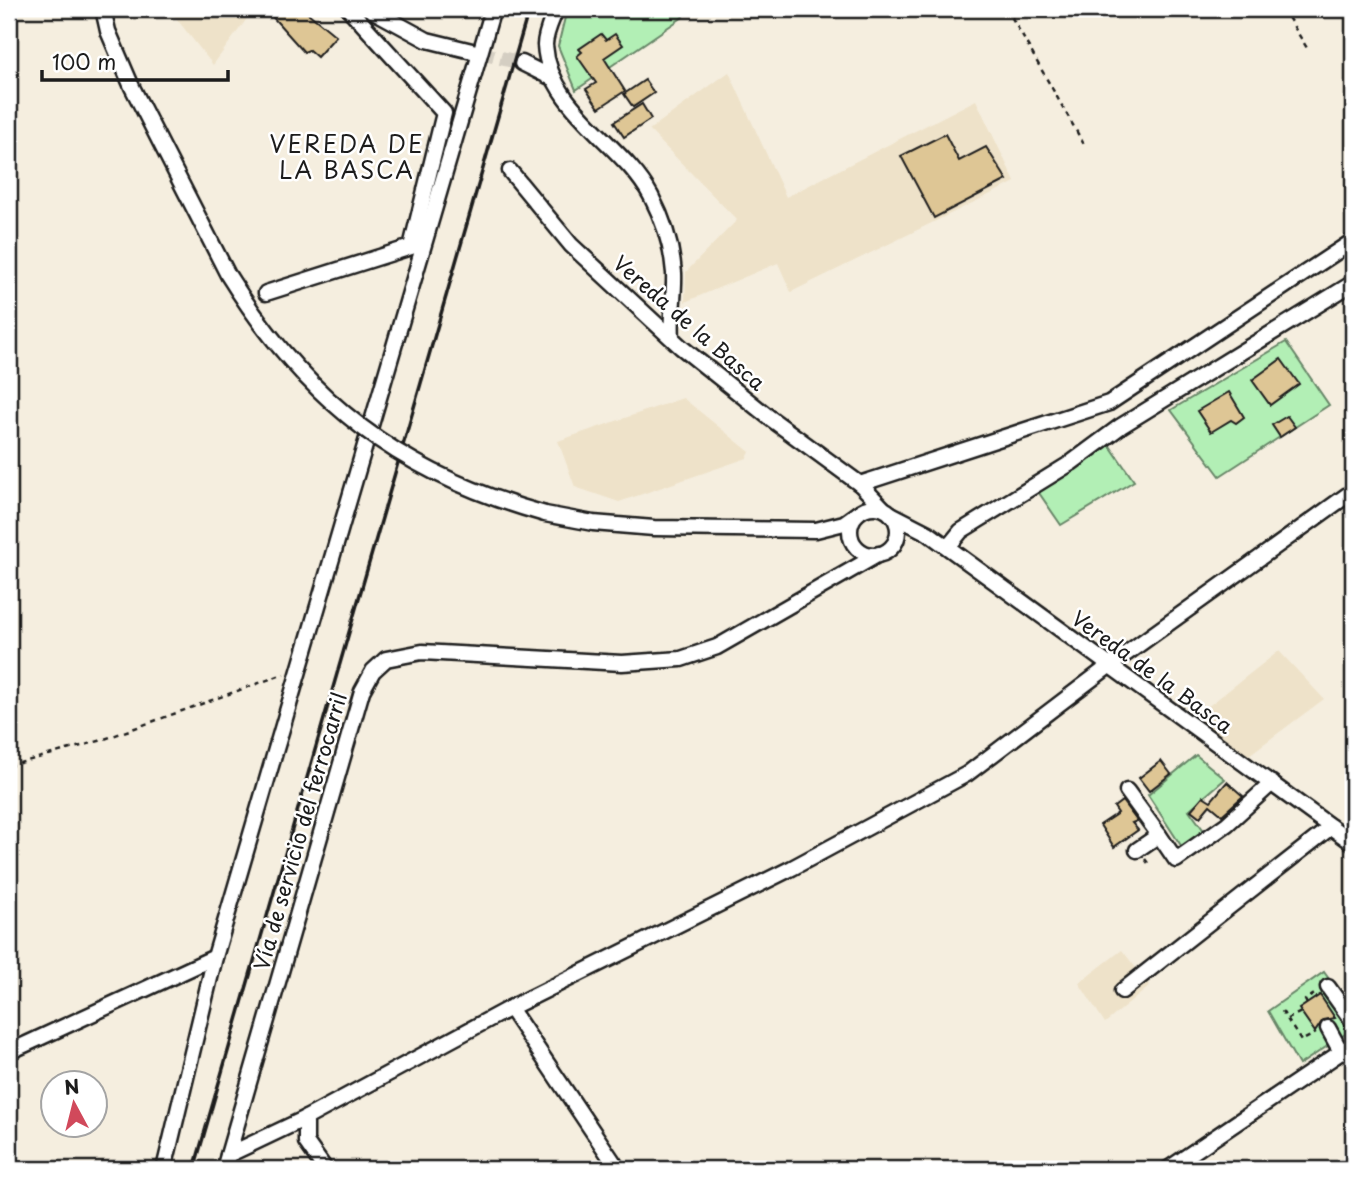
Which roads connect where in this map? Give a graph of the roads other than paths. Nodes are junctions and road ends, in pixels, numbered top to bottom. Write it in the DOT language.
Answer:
graph roads {
  1 [pos="103,9"];
  2 [pos="349,9"];
  3 [pos="370,9"];
  4 [pos="493,9"];
  5 [pos="556,9"];
  6 [pos="545,45"];
  7 [pos="480,53"];
  8 [pos="554,79"];
  9 [pos="510,171"];
  10 [pos="1353,241"];
  11 [pos="1353,283"];
  12 [pos="265,293"];
  13 [pos="672,337"];
  14 [pos="860,484"];
  15 [pos="1353,491"];
  16 [pos="860,511"];
  17 [pos="887,511"];
  18 [pos="816,530"];
  19 [pos="928,533"];
  20 [pos="895,542"];
  21 [pos="854,545"];
  22 [pos="948,547"];
  23 [pos="879,554"];
  24 [pos="851,569"];
  25 [pos="1109,666"];
  26 [pos="1272,783"];
  27 [pos="1127,791"];
  28 [pos="1331,827"];
  29 [pos="1159,835"];
  30 [pos="1353,843"];
  31 [pos="1138,850"];
  32 [pos="215,957"];
  33 [pos="1328,987"];
  34 [pos="1122,990"];
  35 [pos="510,1008"];
  36 [pos="1353,1023"];
  37 [pos="1328,1028"];
  38 [pos="1347,1048"];
  39 [pos="9,1052"];
  40 [pos="306,1118"];
  41 [pos="226,1162"];
  42 [pos="164,1169"];
  43 [pos="325,1169"];
  44 [pos="618,1169"];
  45 [pos="1168,1169"];
  1 -- 18 [label="street, bridge"];
  2 -- 12 [label="street"];
  3 -- 7 [label="street"];
  4 -- 7 [label="street"];
  5 -- 6 [label="street"];
  6 -- 8 [label="street"];
  6 -- 8 [label="street"];
  7 -- 32 [label="street"];
  8 -- 13 [label="street"];
  9 -- 13 [label="street, Vereda de la Basca"];
  10 -- 14 [label="street"];
  11 -- 22 [label="street"];
  13 -- 14 [label="street, Vereda de la Basca"];
  14 -- 16 [label="street"];
  14 -- 17 [label="street, Vereda de la Basca"];
  15 -- 25 [label="street"];
  16 -- 17 [label="street"];
  16 -- 18 [label="street"];
  16 -- 21 [label="street"];
  17 -- 19 [label="street, Vereda de la Basca"];
  17 -- 20 [label="street"];
  18 -- 21 [label="street"];
  19 -- 20 [label="street"];
  19 -- 22 [label="street, Vereda de la Basca"];
  20 -- 23 [label="street"];
  21 -- 23 [label="street"];
  21 -- 24 [label="street"];
  22 -- 25 [label="street, Vereda de la Basca"];
  23 -- 24 [label="street, Vía de servicio del ferrocarril"];
  24 -- 41 [label="street, Vía de servicio del ferrocarril"];
  25 -- 26 [label="street, Vereda de la Basca"];
  25 -- 35 [label="street"];
  26 -- 28 [label="street, Vereda de la Basca"];
  26 -- 29 [label="street"];
  27 -- 29 [label="street"];
  28 -- 30 [label="street, Vereda de la Basca"];
  28 -- 34 [label="street"];
  29 -- 31 [label="street"];
  32 -- 39 [label="street"];
  32 -- 42 [label="street"];
  33 -- 36 [label="street"];
  35 -- 40 [label="street"];
  35 -- 44 [label="street"];
  37 -- 38 [label="street"];
  38 -- 45 [label="street"];
  40 -- 41 [label="street"];
  40 -- 43 [label="street"];
}
